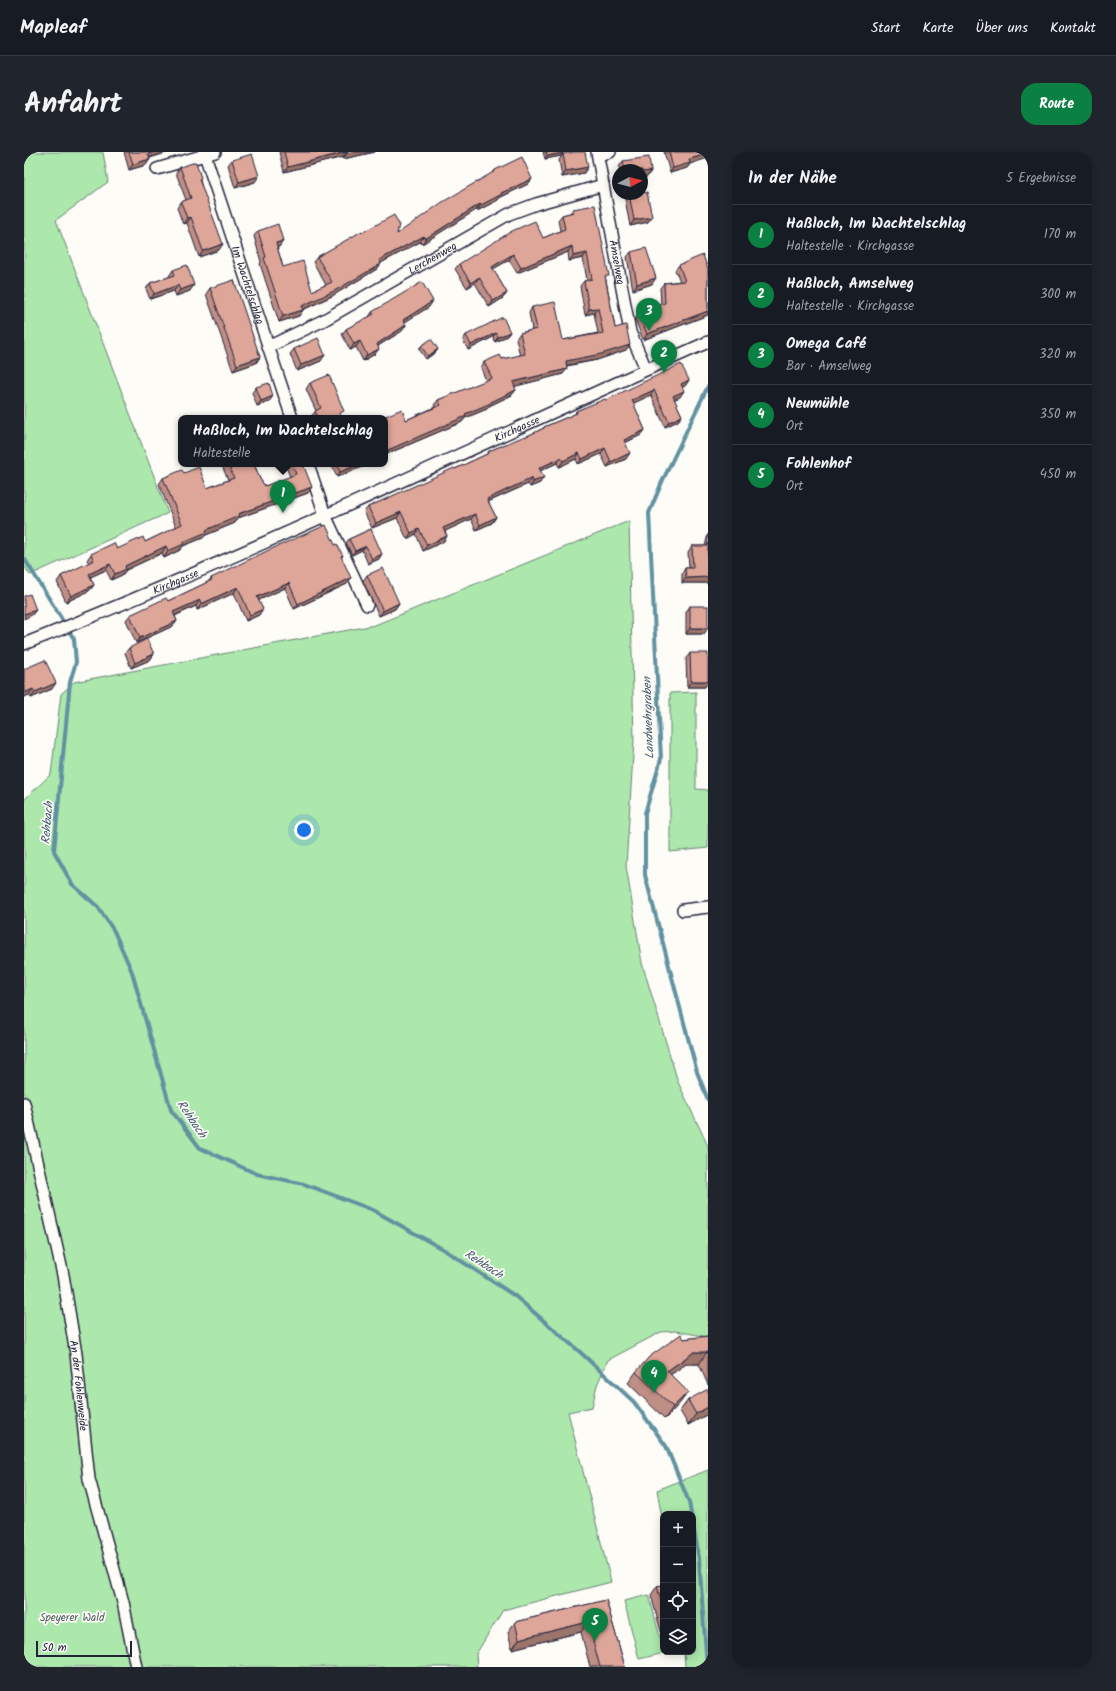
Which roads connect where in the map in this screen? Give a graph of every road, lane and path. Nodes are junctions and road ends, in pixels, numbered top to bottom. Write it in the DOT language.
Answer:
graph roads {
  1 [pos="610,152"];
  2 [pos="208,153"];
  3 [pos="597,154"];
  4 [pos="157,169"];
  5 [pos="603,185"];
  6 [pos="708,342"];
  7 [pos="268,347"];
  8 [pos="646,369"];
  9 [pos="291,415"];
  10 [pos="309,467"];
  11 [pos="325,515"];
  12 [pos="367,605"];
  13 [pos="24,644"];
  14 [pos="708,907"];
  15 [pos="683,910"];
  16 [pos="24,1103"];
  17 [pos="136,1667"];
  1 -- 3 [label="street"];
  2 -- 4 [label="street"];
  2 -- 7 [label="street, Im Wachtelschlag"];
  3 -- 5 [label="street, Amselweg"];
  5 -- 7 [label="street, Lerchenweg"];
  5 -- 8 [label="street, Amselweg"];
  6 -- 8 [label="street, Kirchgasse"];
  7 -- 9 [label="street, Im Wachtelschlag"];
  8 -- 11 [label="street, Kirchgasse"];
  10 -- 11 [label="street"];
  11 -- 12 [label="street"];
  11 -- 13 [label="street, Kirchgasse"];
  14 -- 15 [label="street"];
  16 -- 17 [label="street, An der Fohlenweide"];
}
